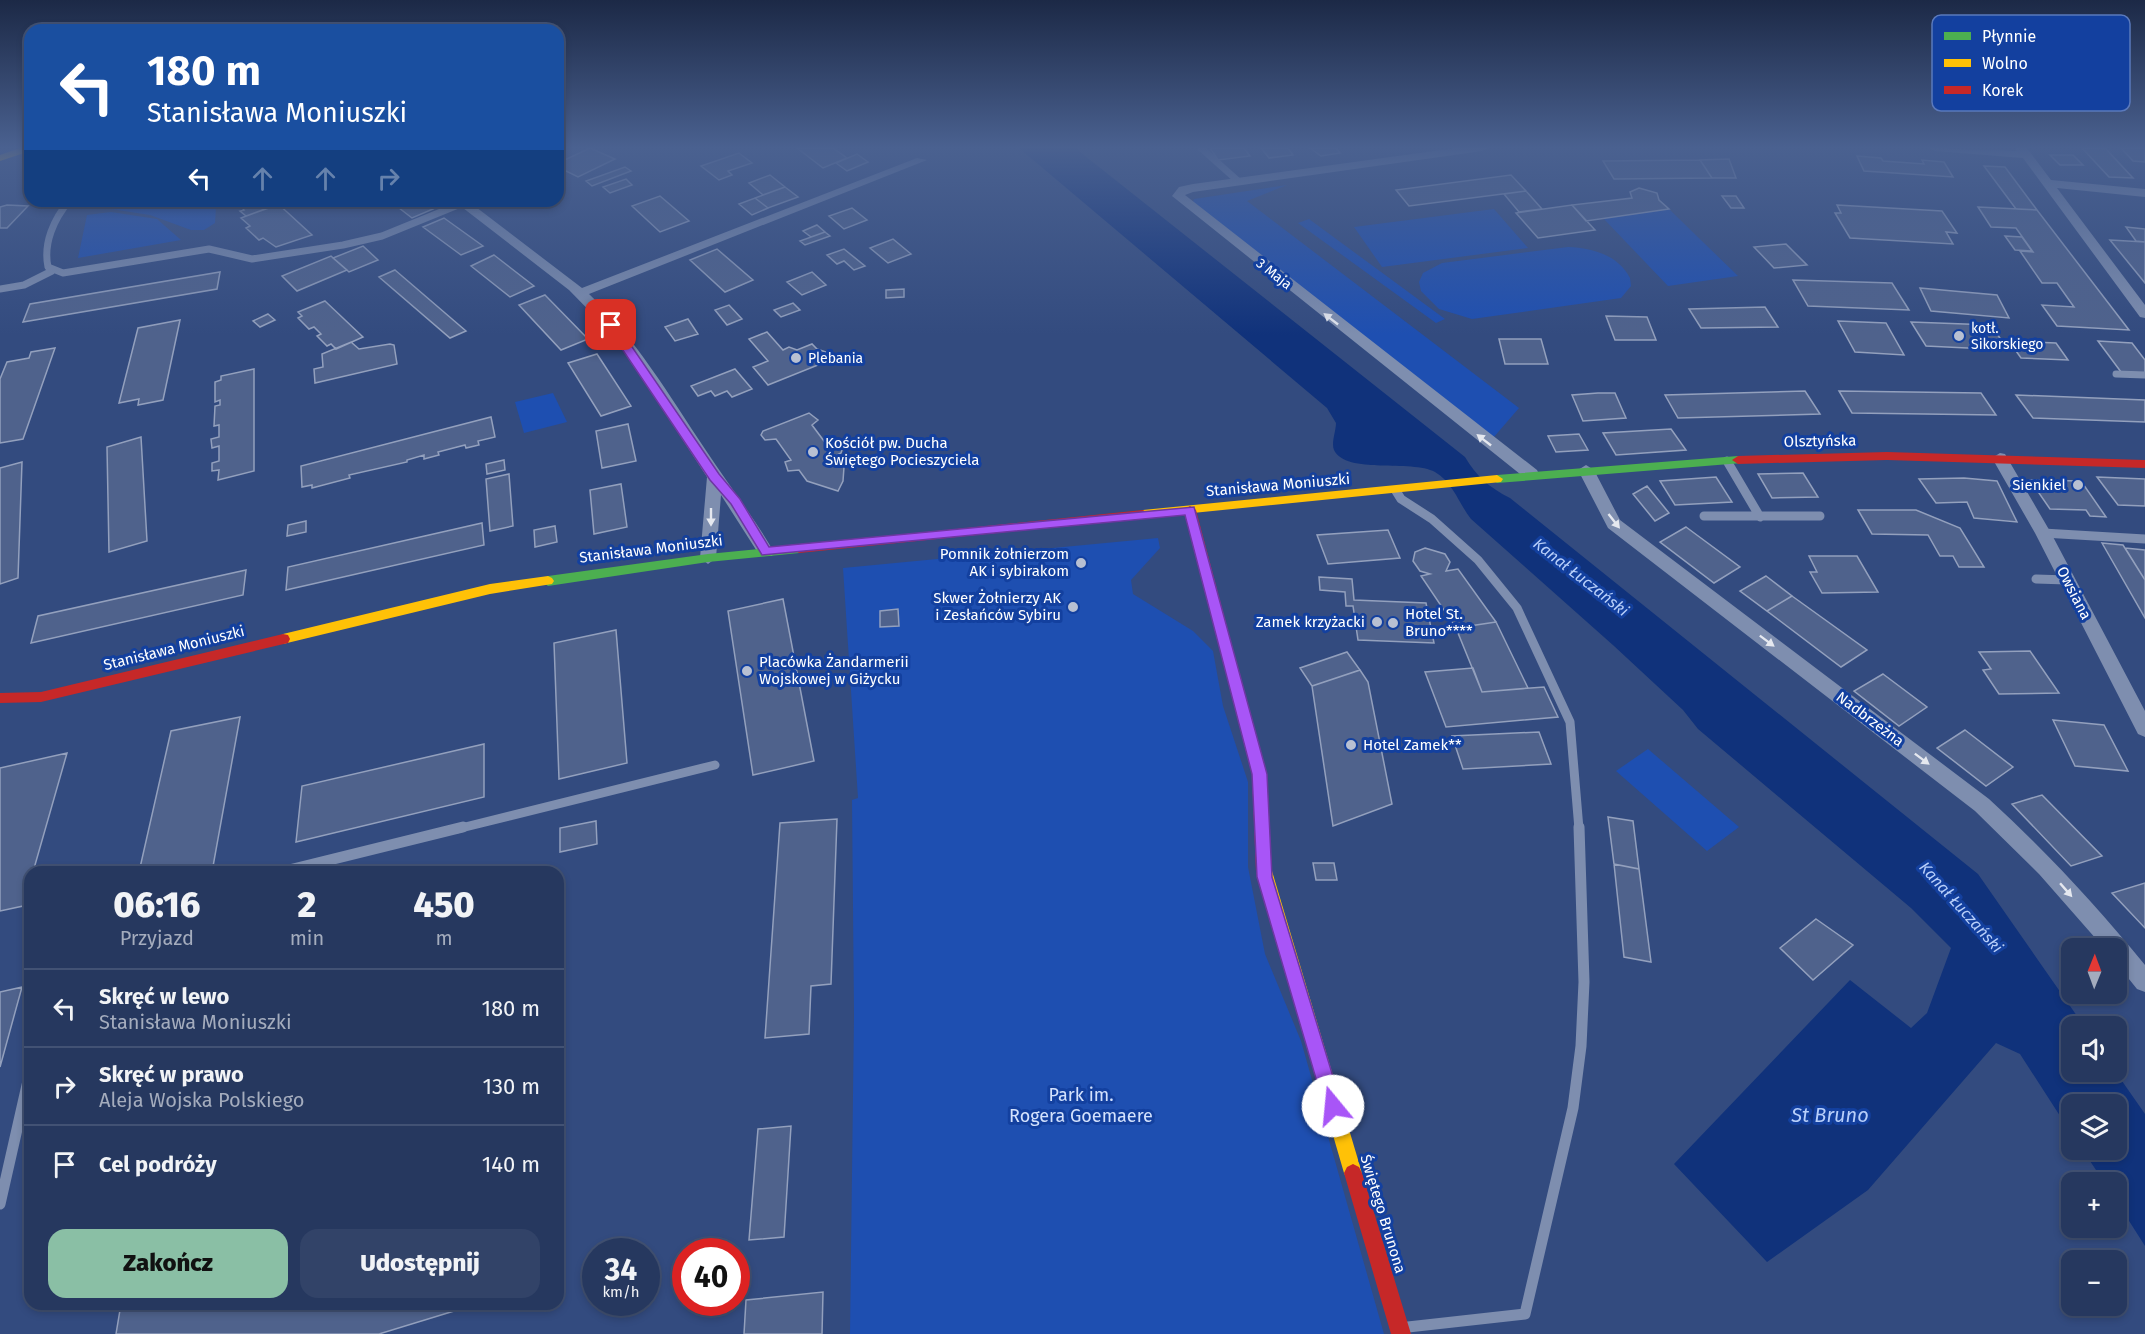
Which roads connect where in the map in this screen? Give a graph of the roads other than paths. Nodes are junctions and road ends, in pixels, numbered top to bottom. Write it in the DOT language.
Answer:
graph roads {
  1 [pos="62,210"];
  2 [pos="443,210"];
  3 [pos="473,210"];
  4 [pos="791,210"];
  5 [pos="1193,210"];
  6 [pos="2067,210"];
  7 [pos="52,271"];
  8 [pos="0,289"];
  9 [pos="581,293"];
  10 [pos="2145,314"];
  11 [pos="2116,374"];
  12 [pos="2145,375"];
  13 [pos="2000,458"];
  14 [pos="1727,461"];
  15 [pos="2145,464"];
  16 [pos="1586,470"];
  17 [pos="1531,474"];
  18 [pos="715,477"];
  19 [pos="1496,477"];
  20 [pos="1396,491"];
  21 [pos="1190,510"];
  22 [pos="1704,516"];
  23 [pos="1820,516"];
  24 [pos="1760,517"];
  25 [pos="2043,534"];
  26 [pos="2145,539"];
  27 [pos="766,552"];
  28 [pos="708,558"];
  29 [pos="2036,579"];
  30 [pos="2067,580"];
  31 [pos="2,699"];
  32 [pos="2145,729"];
  33 [pos="715,765"];
  34 [pos="305,866"];
  35 [pos="2145,982"];
  36 [pos="24,1098"];
  37 [pos="0,1204"];
  38 [pos="1400,1331"];
  1 -- 7 [label="lane"];
  2 -- 7 [label="lane"];
  3 -- 9 [label="street"];
  4 -- 9 [label="street"];
  17 -- 5 [label="street, 3 Maja, one-way"];
  6 -- 10 [label="street"];
  7 -- 8 [label="lane"];
  9 -- 18 [label="street"];
  11 -- 12 [label="lane"];
  13 -- 14 [label="street, Olsztyńska"];
  13 -- 15 [label="street, Olsztyńska"];
  13 -- 25 [label="street, Owsiana"];
  14 -- 16 [label="street, Olsztyńska"];
  14 -- 24 [label="lane"];
  16 -- 17 [label="street, Olsztyńska"];
  16 -- 35 [label="street, Nadbrzeżna, one-way"];
  17 -- 19 [label="street, Olsztyńska"];
  18 -- 27 [label="street"];
  18 -- 28 [label="street, one-way"];
  19 -- 20 [label="street, Stanisława Moniuszki"];
  20 -- 21 [label="street, Stanisława Moniuszki"];
  20 -- 38 [label="lane"];
  21 -- 27 [label="street, Stanisława Moniuszki"];
  21 -- 38 [label="street, Świętego Brunona"];
  22 -- 24 [label="lane"];
  23 -- 24 [label="lane"];
  25 -- 26 [label="lane"];
  25 -- 30 [label="street, Owsiana"];
  27 -- 28 [label="street, Stanisława Moniuszki"];
  28 -- 31 [label="street, Stanisława Moniuszki"];
  29 -- 30 [label="lane"];
  30 -- 32 [label="street, Owsiana"];
  33 -- 34 [label="lane"];
  36 -- 37 [label="lane"];
}
